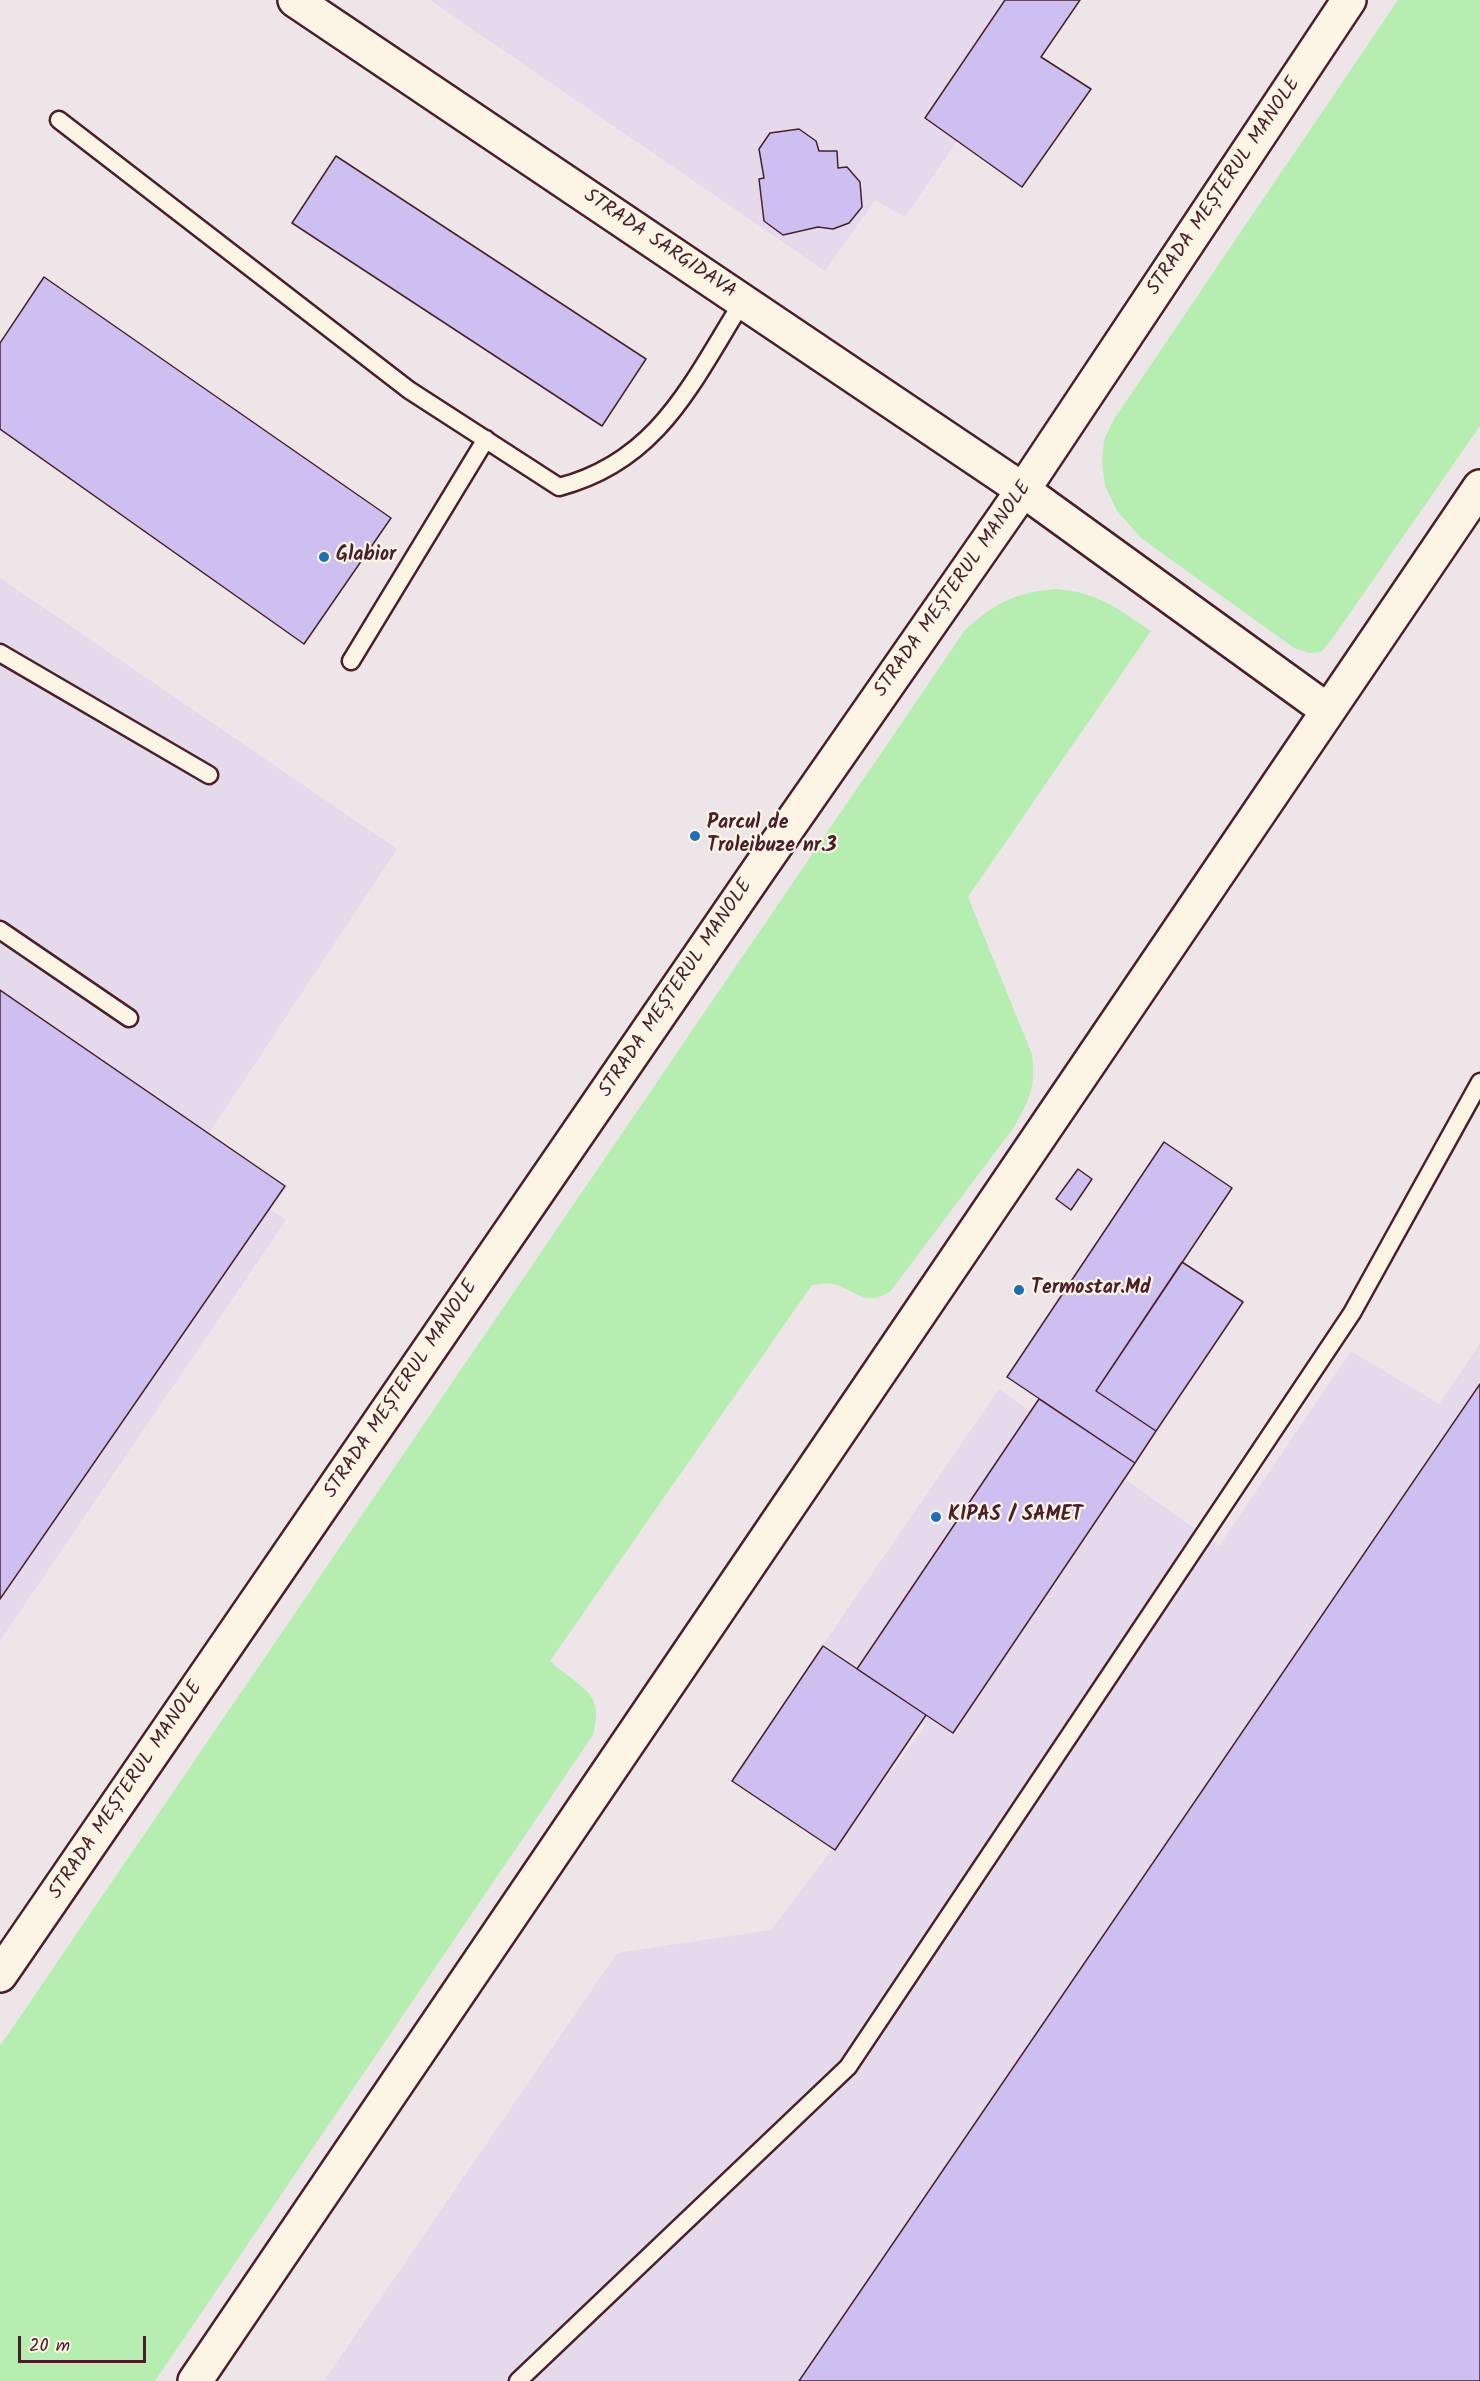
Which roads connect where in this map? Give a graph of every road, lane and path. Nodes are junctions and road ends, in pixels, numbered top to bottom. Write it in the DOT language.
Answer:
graph roads {
  1 [pos="295,0"];
  2 [pos="1349,0"];
  3 [pos="59,120"];
  4 [pos="743,302"];
  5 [pos="486,440"];
  6 [pos="1480,487"];
  7 [pos="1023,490"];
  8 [pos="0,653"];
  9 [pos="351,661"];
  10 [pos="1327,710"];
  11 [pos="209,775"];
  12 [pos="0,930"];
  13 [pos="129,1018"];
  14 [pos="1480,1082"];
  15 [pos="0,1976"];
  16 [pos="195,2381"];
  17 [pos="518,2381"];
  1 -- 4 [label="main road, STRADA SARGIDAVA"];
  2 -- 7 [label="main road, STRADA MEȘTERUL MANOLE"];
  3 -- 5 [label="lane"];
  4 -- 5 [label="lane"];
  4 -- 7 [label="main road, STRADA SARGIDAVA"];
  5 -- 9 [label="lane"];
  6 -- 10 [label="main road"];
  7 -- 10 [label="main road, STRADA SARGIDAVA"];
  7 -- 15 [label="main road, STRADA MEȘTERUL MANOLE"];
  8 -- 11 [label="lane"];
  10 -- 16 [label="main road"];
  12 -- 13 [label="lane"];
  14 -- 17 [label="lane"];
}
